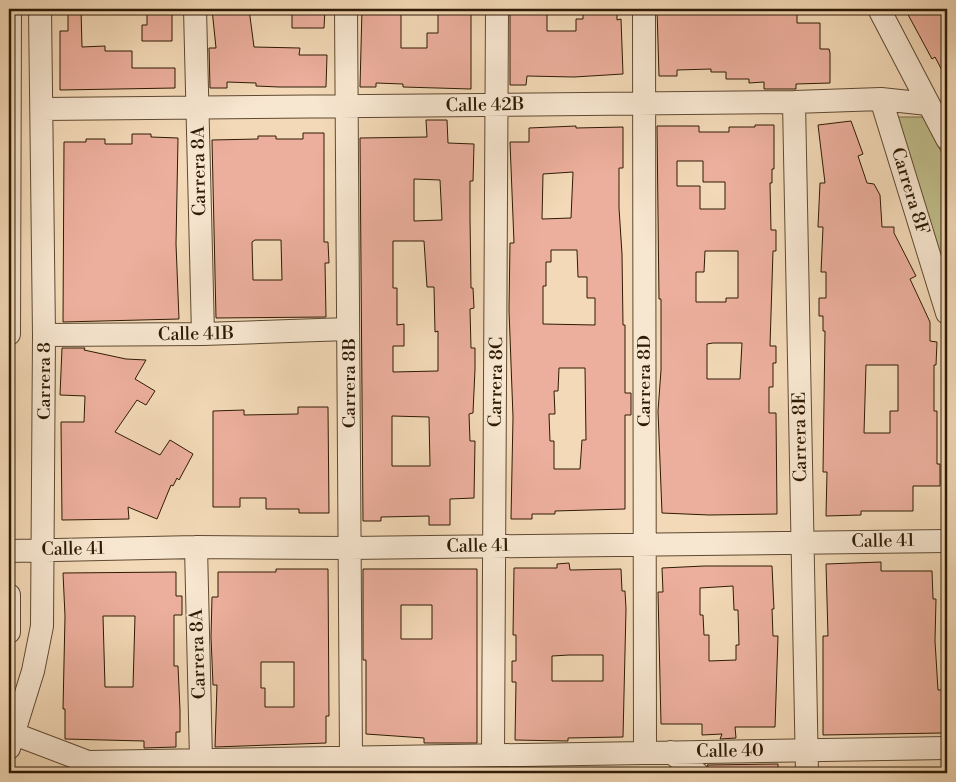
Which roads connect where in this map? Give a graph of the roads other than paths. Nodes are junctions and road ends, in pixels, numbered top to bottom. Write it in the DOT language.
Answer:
graph roads {
  1 [pos="10,9"];
  2 [pos="40,9"];
  3 [pos="196,9"];
  4 [pos="346,9"];
  5 [pos="497,9"];
  6 [pos="644,9"];
  7 [pos="878,9"];
  8 [pos="881,99"];
  9 [pos="794,102"];
  10 [pos="644,103"];
  11 [pos="928,104"];
  12 [pos="498,105"];
  13 [pos="347,106"];
  14 [pos="197,108"];
  15 [pos="42,109"];
  16 [pos="947,139"];
  17 [pos="9,217"];
  18 [pos="947,313"];
  19 [pos="348,329"];
  20 [pos="9,334"];
  21 [pos="203,334"];
  22 [pos="44,335"];
  23 [pos="947,541"];
  24 [pos="802,542"];
  25 [pos="644,544"];
  26 [pos="494,546"];
  27 [pos="196,547"];
  28 [pos="350,548"];
  29 [pos="44,549"];
  30 [pos="9,551"];
  31 [pos="9,596"];
  32 [pos="9,632"];
  33 [pos="11,739"];
  34 [pos="947,748"];
  35 [pos="807,750"];
  36 [pos="671,752"];
  37 [pos="645,753"];
  38 [pos="492,755"];
  39 [pos="351,758"];
  40 [pos="202,760"];
  41 [pos="432,765"];
  42 [pos="697,773"];
  43 [pos="807,773"];
  1 -- 17 [label="street, Carrera 8"];
  2 -- 15 [label="street, Carrera 8"];
  3 -- 14 [label="street, Carrera 8A"];
  4 -- 13 [label="street, Carrera 8B"];
  5 -- 12 [label="street, Carrera 8C"];
  6 -- 10 [label="street, Carrera 8D"];
  7 -- 11 [label="street"];
  8 -- 9 [label="street, Calle 42B"];
  8 -- 11 [label="street, Calle 42B"];
  8 -- 18 [label="street, Carrera 8F"];
  9 -- 10 [label="street, Calle 42B"];
  9 -- 24 [label="street, Carrera 8E"];
  10 -- 12 [label="street, Calle 42B"];
  10 -- 25 [label="street, Carrera 8D"];
  11 -- 16 [label="street"];
  12 -- 13 [label="street, Calle 42B"];
  12 -- 26 [label="street, Carrera 8C"];
  13 -- 14 [label="street, Calle 42B"];
  13 -- 19 [label="street, Carrera 8B"];
  14 -- 15 [label="street, Calle 42B"];
  14 -- 21 [label="street, Carrera 8A"];
  15 -- 22 [label="street, Carrera 8"];
  17 -- 20 [label="street, Carrera 8"];
  19 -- 21 [label="street, Calle 41B"];
  19 -- 28 [label="street, Carrera 8B"];
  21 -- 22 [label="street, Calle 41B"];
  22 -- 29 [label="street, Carrera 8"];
  23 -- 24 [label="street, Calle 41"];
  24 -- 25 [label="street, Calle 41"];
  24 -- 35 [label="street, Carrera 8E"];
  25 -- 26 [label="street, Calle 41"];
  25 -- 37 [label="street, Carrera 8D"];
  26 -- 28 [label="street, Calle 41"];
  26 -- 38 [label="street, Carrera 8C"];
  27 -- 28 [label="street, Calle 41"];
  27 -- 29 [label="street, Calle 41"];
  27 -- 40 [label="street, Carrera 8A"];
  28 -- 39 [label="street, Carrera 8B"];
  29 -- 30 [label="street, Calle 41"];
  29 -- 33 [label="street, Carrera 8"];
  31 -- 32 [label="street"];
  33 -- 40 [label="street, Calle 40"];
  34 -- 35 [label="street, Calle 40"];
  35 -- 36 [label="street, Calle 40"];
  35 -- 43 [label="street, Carrera 8E"];
  36 -- 37 [label="street, Calle 40"];
  36 -- 42 [label="street"];
  37 -- 38 [label="street, Calle 40"];
  38 -- 41 [label="street, Calle 40"];
  39 -- 40 [label="street, Calle 40"];
  39 -- 41 [label="street, Calle 40"];
}
